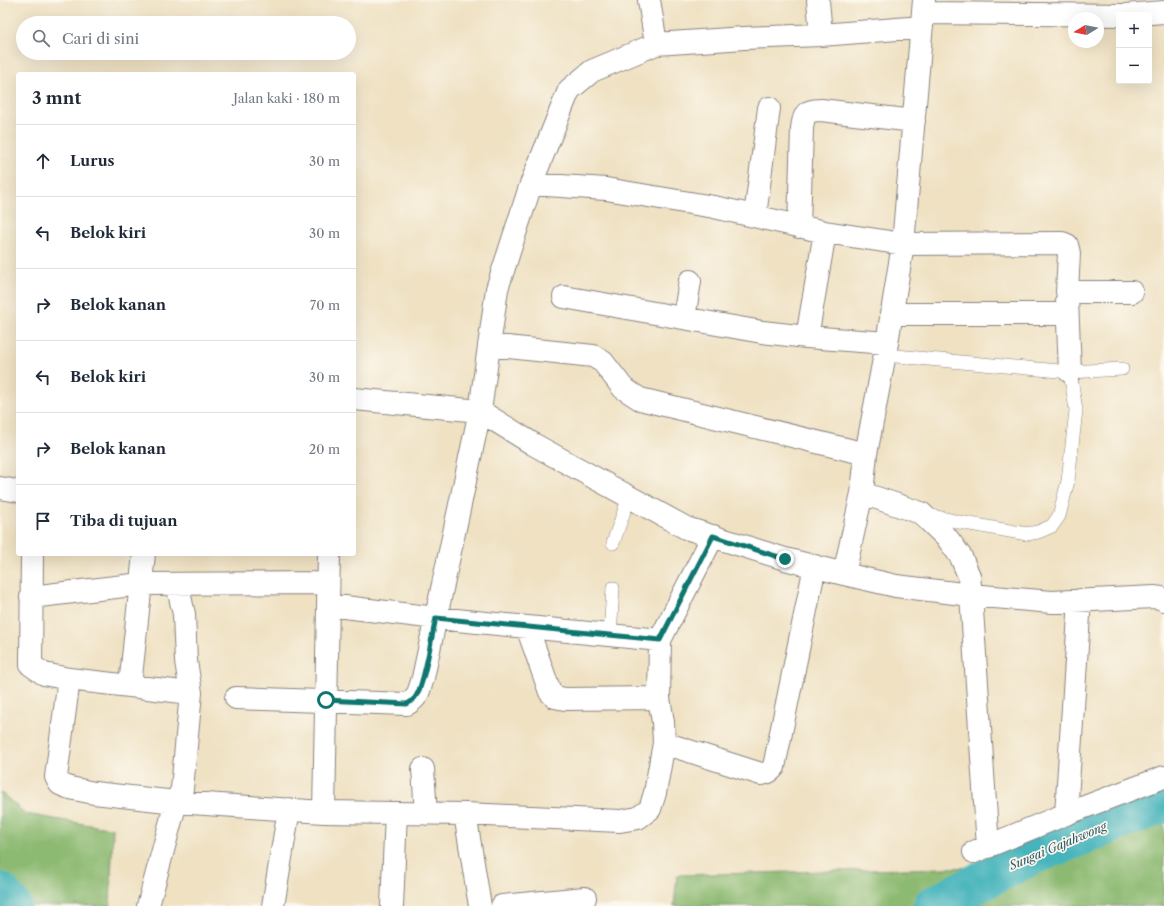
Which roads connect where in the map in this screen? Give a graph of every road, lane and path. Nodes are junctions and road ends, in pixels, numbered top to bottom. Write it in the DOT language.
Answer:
graph roads {
  1 [pos="649,0"];
  2 [pos="818,0"];
  3 [pos="1164,12"];
  4 [pos="923,13"];
  5 [pos="821,35"];
  6 [pos="656,44"];
  7 [pos="768,108"];
  8 [pos="914,121"];
  9 [pos="531,184"];
  10 [pos="755,216"];
  11 [pos="799,227"];
  12 [pos="825,232"];
  13 [pos="903,244"];
  14 [pos="690,281"];
  15 [pos="1067,292"];
  16 [pos="1132,292"];
  17 [pos="564,297"];
  18 [pos="891,314"];
  19 [pos="1067,314"];
  20 [pos="684,318"];
  21 [pos="807,337"];
  22 [pos="490,345"];
  23 [pos="886,349"];
  24 [pos="1122,369"];
  25 [pos="1070,372"];
  26 [pos="356,399"];
  27 [pos="480,411"];
  28 [pos="866,454"];
  29 [pos="0,488"];
  30 [pos="16,491"];
  31 [pos="862,493"];
  32 [pos="629,496"];
  33 [pos="921,513"];
  34 [pos="713,536"];
  35 [pos="613,543"];
  36 [pos="32,556"];
  37 [pos="144,556"];
  38 [pos="329,556"];
  39 [pos="815,566"];
  40 [pos="844,574"];
  41 [pos="328,583"];
  42 [pos="141,584"];
  43 [pos="177,584"];
  44 [pos="613,588"];
  45 [pos="971,595"];
  46 [pos="31,597"];
  47 [pos="1080,600"];
  48 [pos="1164,600"];
  49 [pos="328,605"];
  50 [pos="436,618"];
  51 [pos="527,627"];
  52 [pos="610,635"];
  53 [pos="660,640"];
  54 [pos="69,679"];
  55 [pos="130,686"];
  56 [pos="191,693"];
  57 [pos="236,698"];
  58 [pos="659,698"];
  59 [pos="326,700"];
  60 [pos="664,743"];
  61 [pos="422,768"];
  62 [pos="1164,777"];
  63 [pos="176,802"];
  64 [pos="289,809"];
  65 [pos="324,812"];
  66 [pos="396,813"];
  67 [pos="426,814"];
  68 [pos="465,814"];
  69 [pos="1066,814"];
  70 [pos="585,898"];
  71 [pos="148,906"];
  72 [pos="273,906"];
  73 [pos="392,906"];
  74 [pos="480,906"];
  75 [pos="502,906"];
  1 -- 6 [label="street"];
  2 -- 5 [label="street"];
  3 -- 4 [label="street"];
  4 -- 5 [label="street"];
  4 -- 8 [label="street"];
  5 -- 6 [label="street"];
  6 -- 9 [label="street"];
  7 -- 10 [label="street"];
  8 -- 11 [label="street"];
  8 -- 13 [label="street"];
  9 -- 10 [label="street"];
  9 -- 22 [label="street"];
  10 -- 11 [label="street"];
  11 -- 12 [label="street"];
  12 -- 13 [label="street"];
  12 -- 21 [label="street"];
  13 -- 15 [label="street"];
  13 -- 18 [label="street"];
  14 -- 20 [label="street"];
  15 -- 16 [label="street"];
  15 -- 19 [label="street"];
  17 -- 20 [label="street"];
  18 -- 19 [label="street"];
  18 -- 23 [label="street"];
  19 -- 25 [label="street"];
  20 -- 21 [label="street"];
  21 -- 23 [label="street"];
  22 -- 27 [label="street"];
  22 -- 28 [label="street"];
  23 -- 25 [label="lane"];
  23 -- 28 [label="street"];
  24 -- 25 [label="lane"];
  25 -- 33 [label="lane"];
  26 -- 27 [label="street"];
  27 -- 32 [label="street"];
  27 -- 50 [label="street"];
  28 -- 31 [label="street"];
  29 -- 30 [label="street"];
  31 -- 33 [label="street"];
  31 -- 40 [label="street"];
  32 -- 34 [label="street"];
  32 -- 35 [label="lane"];
  33 -- 45 [label="street"];
  34 -- 39 [label="street"];
  34 -- 53 [label="street"];
  36 -- 46 [label="street"];
  37 -- 42 [label="street"];
  38 -- 41 [label="street"];
  39 -- 40 [label="street"];
  39 -- 60 [label="street"];
  40 -- 45 [label="street"];
  41 -- 43 [label="street"];
  41 -- 49 [label="street"];
  42 -- 43 [label="street"];
  42 -- 46 [label="street"];
  42 -- 55 [label="street"];
  43 -- 56 [label="street"];
  44 -- 52 [label="lane"];
  45 -- 47 [label="street"];
  45 -- 69 [label="street"];
  46 -- 54 [label="street"];
  47 -- 48 [label="street"];
  47 -- 69 [label="street"];
  49 -- 50 [label="street"];
  49 -- 59 [label="street"];
  50 -- 51 [label="street"];
  50 -- 59 [label="street"];
  51 -- 52 [label="street"];
  51 -- 58 [label="street"];
  52 -- 53 [label="street"];
  53 -- 58 [label="street"];
  54 -- 55 [label="street"];
  54 -- 63 [label="street"];
  55 -- 56 [label="street"];
  56 -- 63 [label="street"];
  57 -- 59 [label="street"];
  58 -- 60 [label="street"];
  59 -- 65 [label="street"];
  60 -- 68 [label="street"];
  61 -- 67 [label="street"];
  62 -- 69 [label="street"];
  63 -- 64 [label="street"];
  63 -- 71 [label="street"];
  64 -- 65 [label="street"];
  64 -- 72 [label="street"];
  65 -- 66 [label="street"];
  66 -- 67 [label="street"];
  66 -- 73 [label="street"];
  67 -- 68 [label="street"];
  68 -- 74 [label="street"];
  70 -- 75 [label="street"];
}
